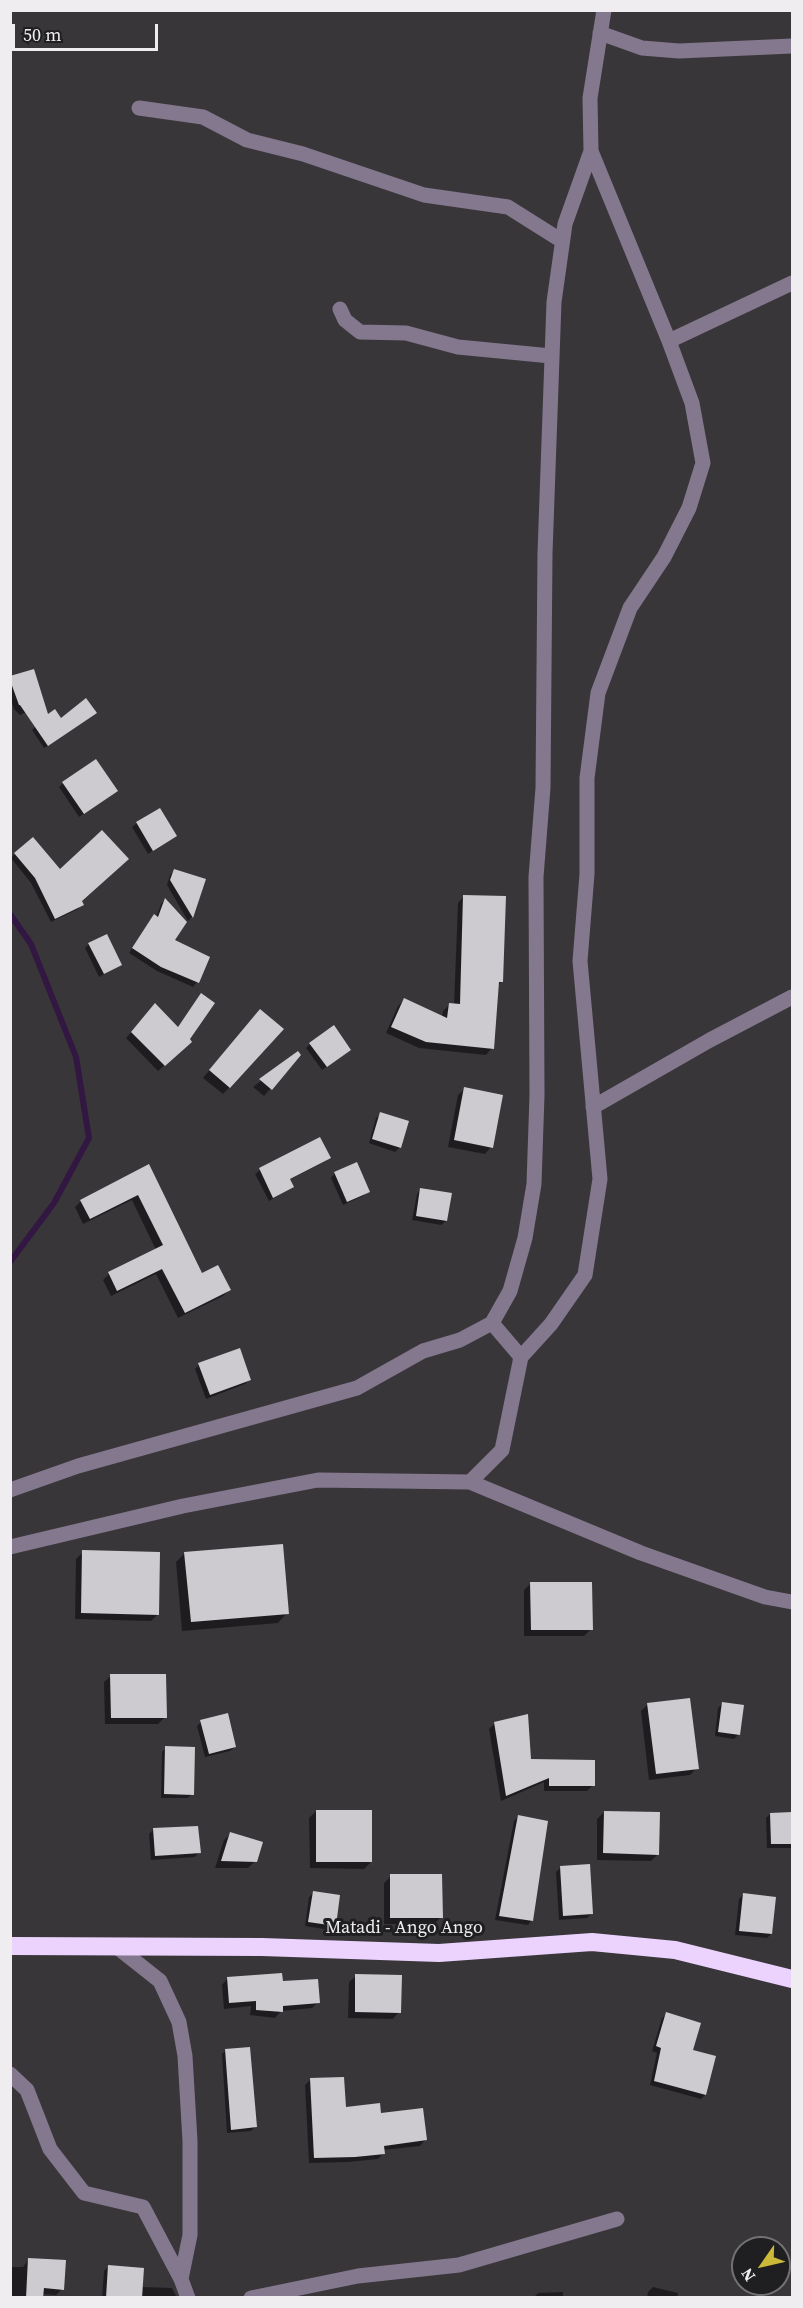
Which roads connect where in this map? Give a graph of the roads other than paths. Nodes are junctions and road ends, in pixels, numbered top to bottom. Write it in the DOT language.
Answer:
graph roads {
  1 [pos="604,10"];
  2 [pos="600,33"];
  3 [pos="792,46"];
  4 [pos="139,108"];
  5 [pos="591,151"];
  6 [pos="562,241"];
  7 [pos="792,283"];
  8 [pos="340,309"];
  9 [pos="669,341"];
  10 [pos="551,356"];
  11 [pos="792,997"];
  12 [pos="593,1107"];
  13 [pos="492,1323"];
  14 [pos="521,1357"];
  15 [pos="470,1482"];
  16 [pos="10,1490"];
  17 [pos="10,1547"];
  18 [pos="792,1602"];
  19 [pos="10,1946"];
  20 [pos="117,1947"];
  21 [pos="792,1979"];
  22 [pos="10,2074"];
  23 [pos="617,2219"];
  24 [pos="181,2279"];
  25 [pos="188,2298"];
  26 [pos="251,2298"];
  1 -- 2 [label="street"];
  2 -- 3 [label="street"];
  2 -- 5 [label="street"];
  4 -- 6 [label="street"];
  5 -- 6 [label="street"];
  5 -- 9 [label="street"];
  6 -- 10 [label="street"];
  7 -- 9 [label="street"];
  8 -- 10 [label="street"];
  9 -- 12 [label="street"];
  10 -- 13 [label="street"];
  11 -- 12 [label="street"];
  12 -- 14 [label="street"];
  13 -- 14 [label="street"];
  13 -- 16 [label="street"];
  14 -- 15 [label="street"];
  15 -- 17 [label="street"];
  15 -- 18 [label="street"];
  19 -- 20 [label="highway, Matadi - Ango Ango"];
  20 -- 21 [label="highway, Matadi - Ango Ango"];
  20 -- 24 [label="street"];
  22 -- 24 [label="street"];
  23 -- 26 [label="street"];
  24 -- 25 [label="street"];
}
